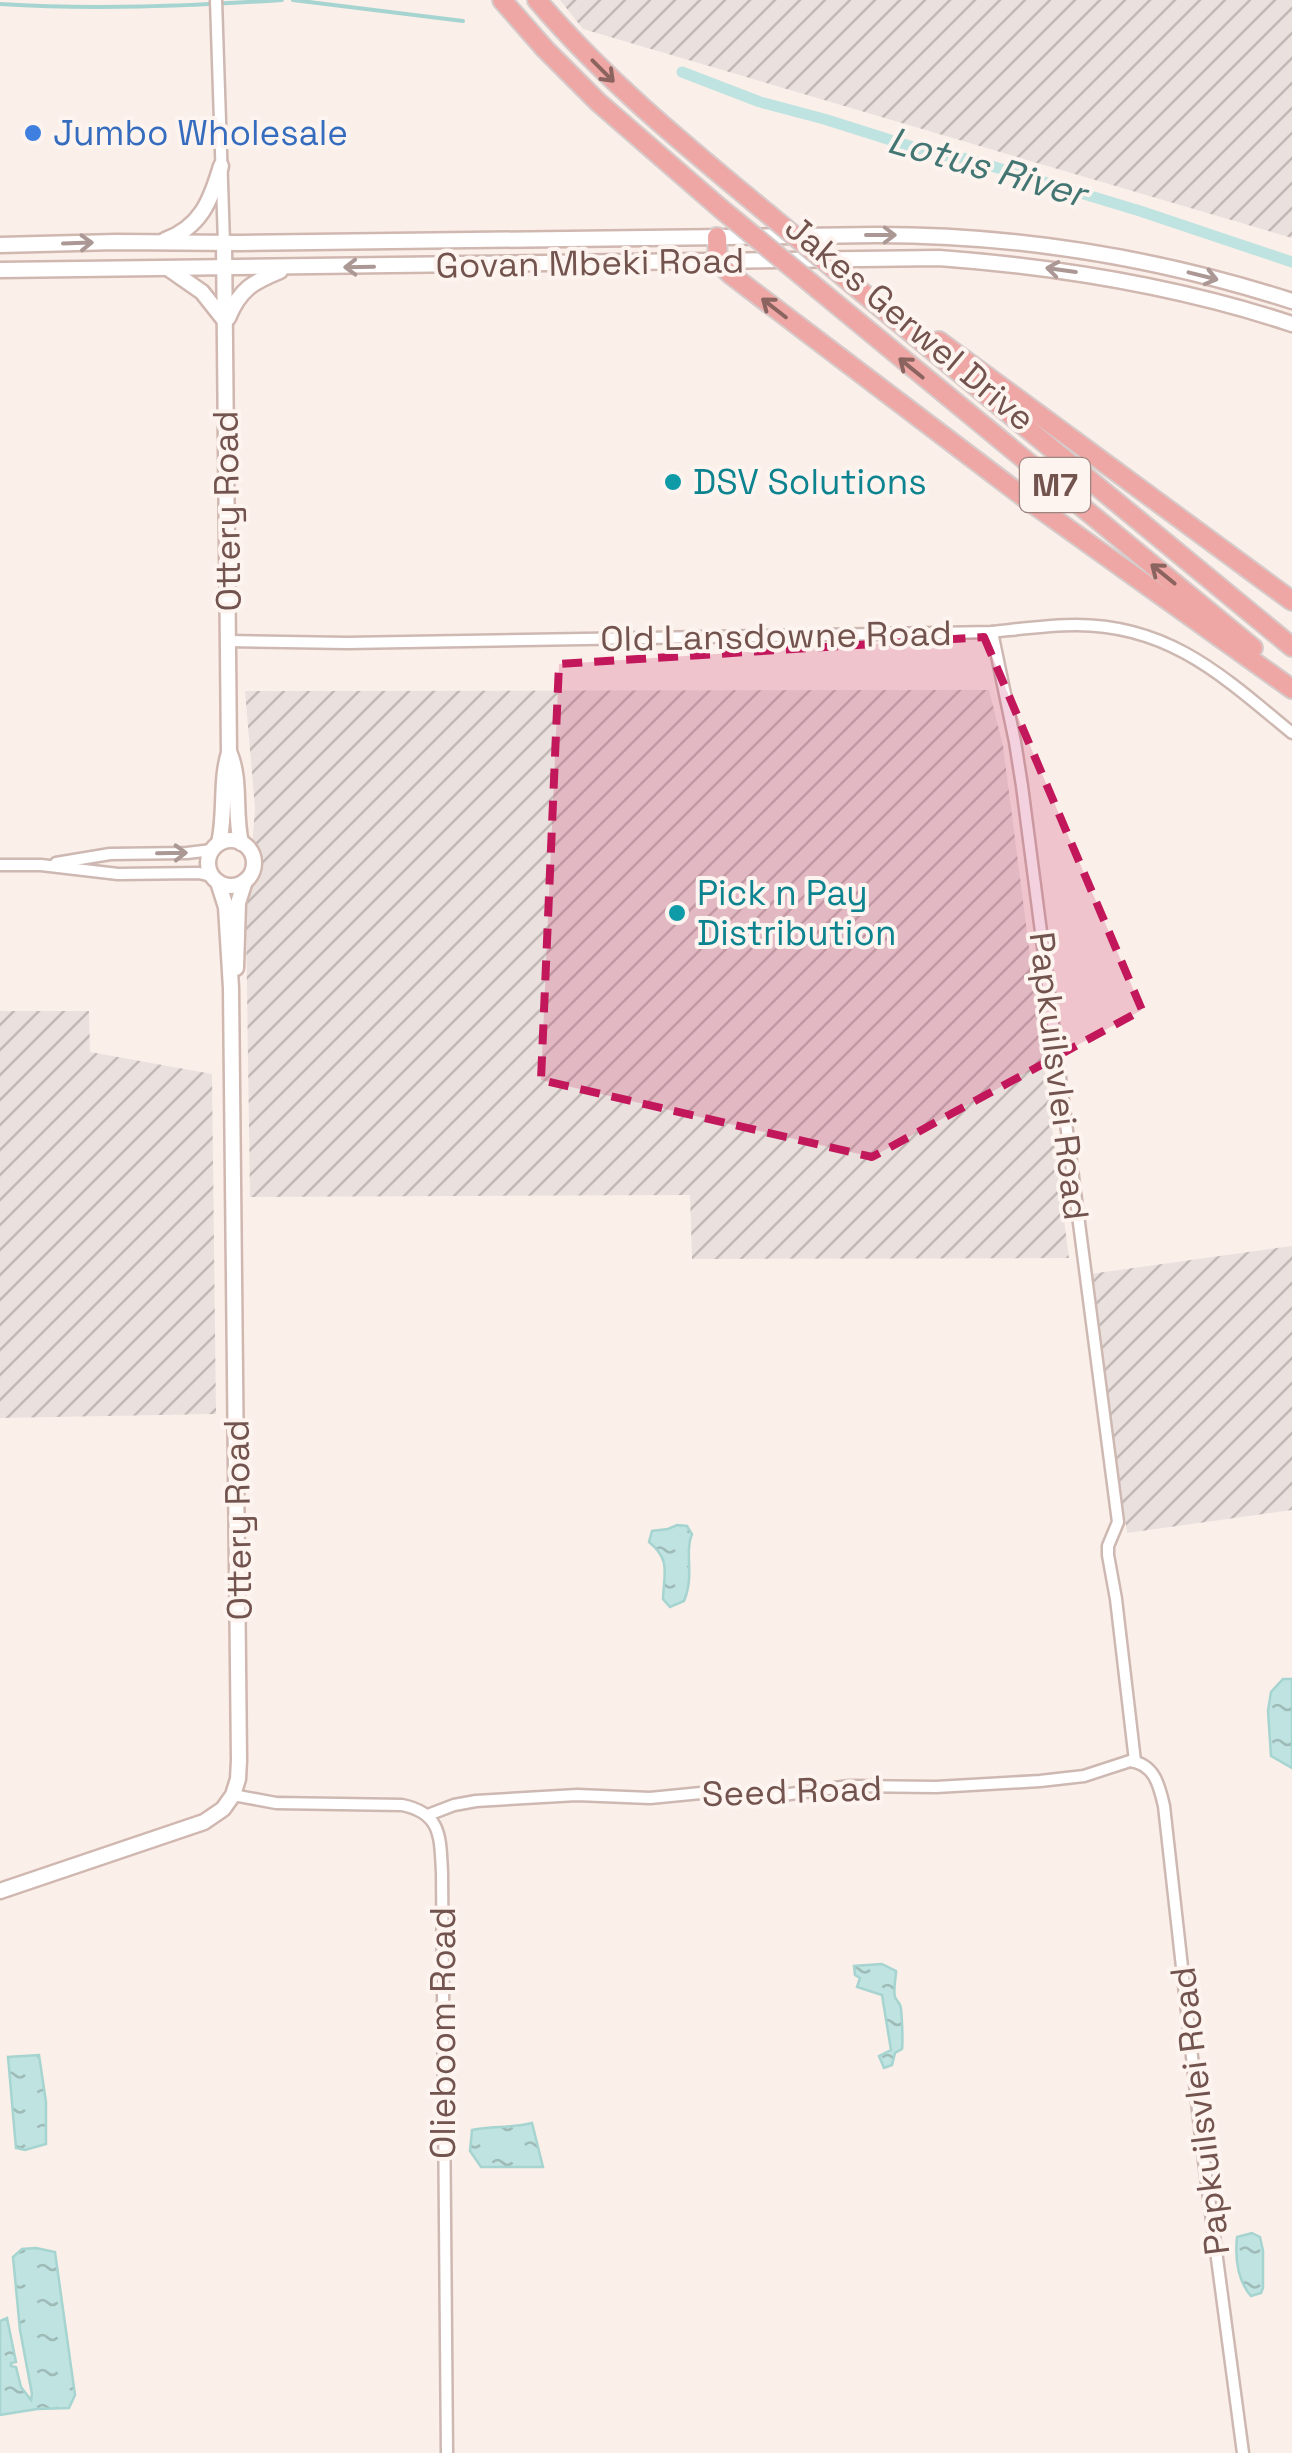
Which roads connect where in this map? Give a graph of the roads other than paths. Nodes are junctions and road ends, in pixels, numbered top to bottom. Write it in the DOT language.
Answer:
graph roads {
  1 [pos="216,0"];
  2 [pos="502,0"];
  3 [pos="536,0"];
  4 [pos="221,166"];
  5 [pos="717,237"];
  6 [pos="155,243"];
  7 [pos="224,243"];
  8 [pos="0,246"];
  9 [pos="718,262"];
  10 [pos="224,268"];
  11 [pos="286,268"];
  12 [pos="169,269"];
  13 [pos="0,270"];
  14 [pos="869,297"];
  15 [pos="1292,301"];
  16 [pos="1292,324"];
  17 [pos="225,326"];
  18 [pos="1292,601"];
  19 [pos="992,632"];
  20 [pos="228,642"];
  21 [pos="1292,647"];
  22 [pos="1292,680"];
  23 [pos="1292,689"];
  24 [pos="1292,733"];
  25 [pos="229,753"];
  26 [pos="241,843"];
  27 [pos="215,847"];
  28 [pos="0,865"];
  29 [pos="40,866"];
  30 [pos="214,879"];
  31 [pos="246,881"];
  32 [pos="231,988"];
  33 [pos="1135,1760"];
  34 [pos="233,1794"];
  35 [pos="428,1816"];
  36 [pos="0,1892"];
  37 [pos="447,2453"];
  38 [pos="1244,2453"];
  1 -- 4 [label="street"];
  22 -- 2 [label="highway, Jakes Gerwel Drive / M7, one-way, bridge"];
  3 -- 14 [label="highway, Jakes Gerwel Drive / M7, one-way, bridge"];
  4 -- 6 [label="main road"];
  4 -- 7 [label="street"];
  5 -- 7 [label="main road, Govan Mbeki Road"];
  5 -- 9 [label="highway"];
  5 -- 15 [label="main road, Govan Mbeki Road, one-way"];
  6 -- 7 [label="main road, Govan Mbeki Road"];
  8 -- 6 [label="main road, Govan Mbeki Road, one-way"];
  7 -- 10 [label="main road, Ottery Road"];
  9 -- 11 [label="main road, Govan Mbeki Road, one-way"];
  16 -- 9 [label="main road, Govan Mbeki Road, one-way"];
  23 -- 9 [label="highway, one-way"];
  10 -- 11 [label="main road, Govan Mbeki Road"];
  10 -- 12 [label="main road, Govan Mbeki Road"];
  10 -- 17 [label="main road, Ottery Road"];
  11 -- 17 [label="main road"];
  12 -- 13 [label="main road, Govan Mbeki Road"];
  12 -- 17 [label="main road"];
  14 -- 18 [label="highway"];
  14 -- 21 [label="highway, Jakes Gerwel Drive / M7"];
  17 -- 20 [label="main road, Ottery Road"];
  19 -- 20 [label="street, Old Lansdowne Road"];
  19 -- 24 [label="street, Old Lansdowne Road"];
  19 -- 33 [label="street, Papkuilsvlei Road"];
  20 -- 25 [label="main road, Ottery Road"];
  25 -- 26 [label="main road, Ottery Road"];
  25 -- 27 [label="main road, Ottery Road"];
  26 -- 27 [label="main road"];
  26 -- 31 [label="main road"];
  29 -- 27 [label="street, one-way"];
  27 -- 30 [label="main road"];
  28 -- 29 [label="street"];
  29 -- 30 [label="street"];
  30 -- 31 [label="main road"];
  30 -- 32 [label="main road, Ottery Road"];
  31 -- 32 [label="main road, Ottery Road"];
  32 -- 34 [label="main road, Ottery Road"];
  33 -- 35 [label="street, Seed Road"];
  33 -- 38 [label="street, Papkuilsvlei Road"];
  34 -- 35 [label="street"];
  34 -- 36 [label="main road"];
  35 -- 37 [label="street, Olieboom Road"];
}
